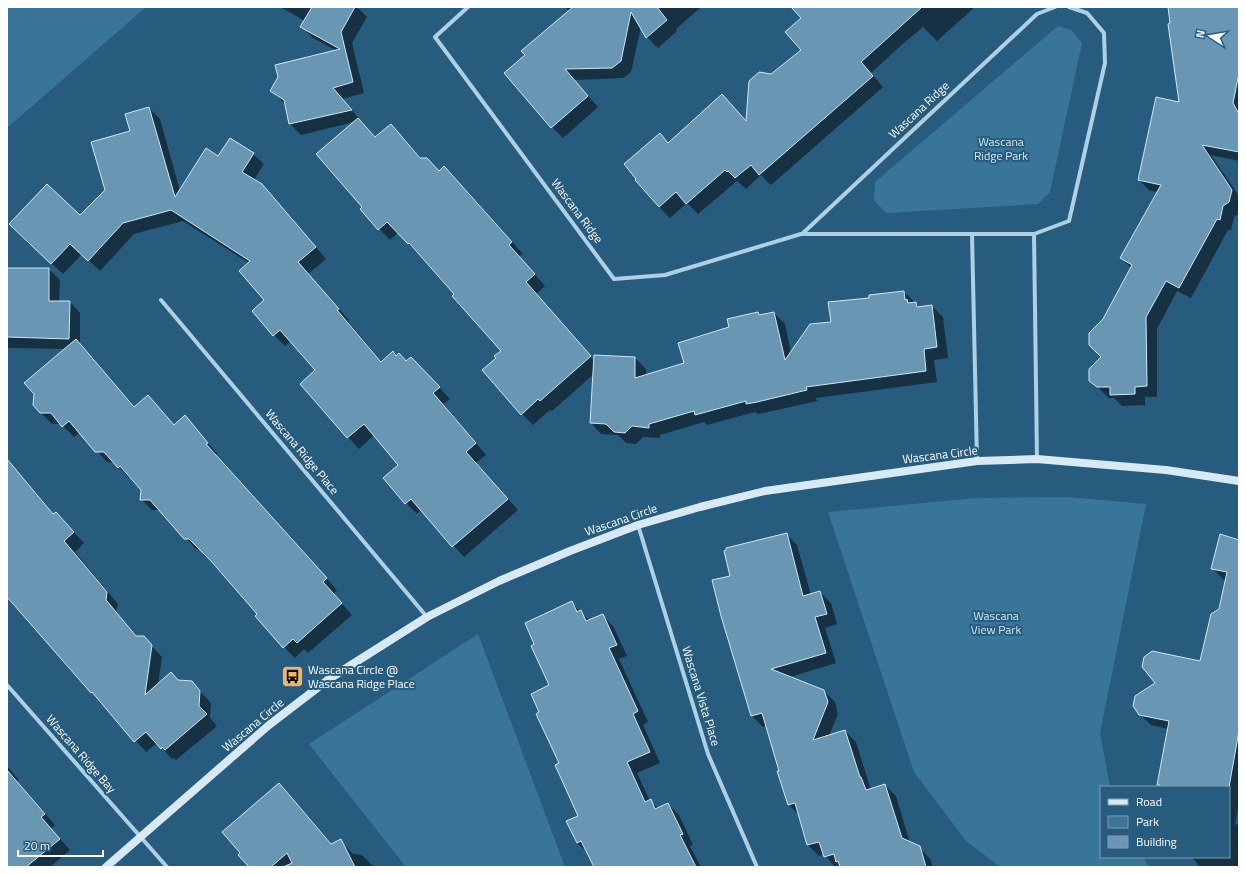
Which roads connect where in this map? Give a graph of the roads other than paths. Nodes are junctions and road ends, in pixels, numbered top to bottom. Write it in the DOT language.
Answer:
graph roads {
  1 [pos="468,7"];
  2 [pos="1055,7"];
  3 [pos="1069,7"];
  4 [pos="801,234"];
  5 [pos="972,234"];
  6 [pos="1034,234"];
  7 [pos="161,300"];
  8 [pos="1037,459"];
  9 [pos="977,461"];
  10 [pos="1239,481"];
  11 [pos="638,525"];
  12 [pos="427,617"];
  13 [pos="7,685"];
  14 [pos="140,837"];
  15 [pos="106,867"];
  16 [pos="167,867"];
  17 [pos="757,867"];
  1 -- 4 [label="street, Wascana Ridge"];
  2 -- 4 [label="street, Wascana Ridge"];
  3 -- 6 [label="street, Wascana Ridge"];
  4 -- 5 [label="street, Wascana Ridge"];
  5 -- 6 [label="street, Wascana Ridge"];
  5 -- 9 [label="street"];
  6 -- 8 [label="street"];
  7 -- 12 [label="street, Wascana Ridge Place"];
  8 -- 9 [label="street, Wascana Circle"];
  8 -- 10 [label="street, Wascana Circle"];
  9 -- 11 [label="street, Wascana Circle"];
  11 -- 12 [label="street, Wascana Circle"];
  11 -- 17 [label="street, Wascana Vista Place"];
  12 -- 14 [label="street, Wascana Circle"];
  13 -- 14 [label="street, Wascana Ridge Bay"];
  14 -- 15 [label="street, Wascana Circle"];
  14 -- 16 [label="street, Wascana Ridge Bay"];
}
